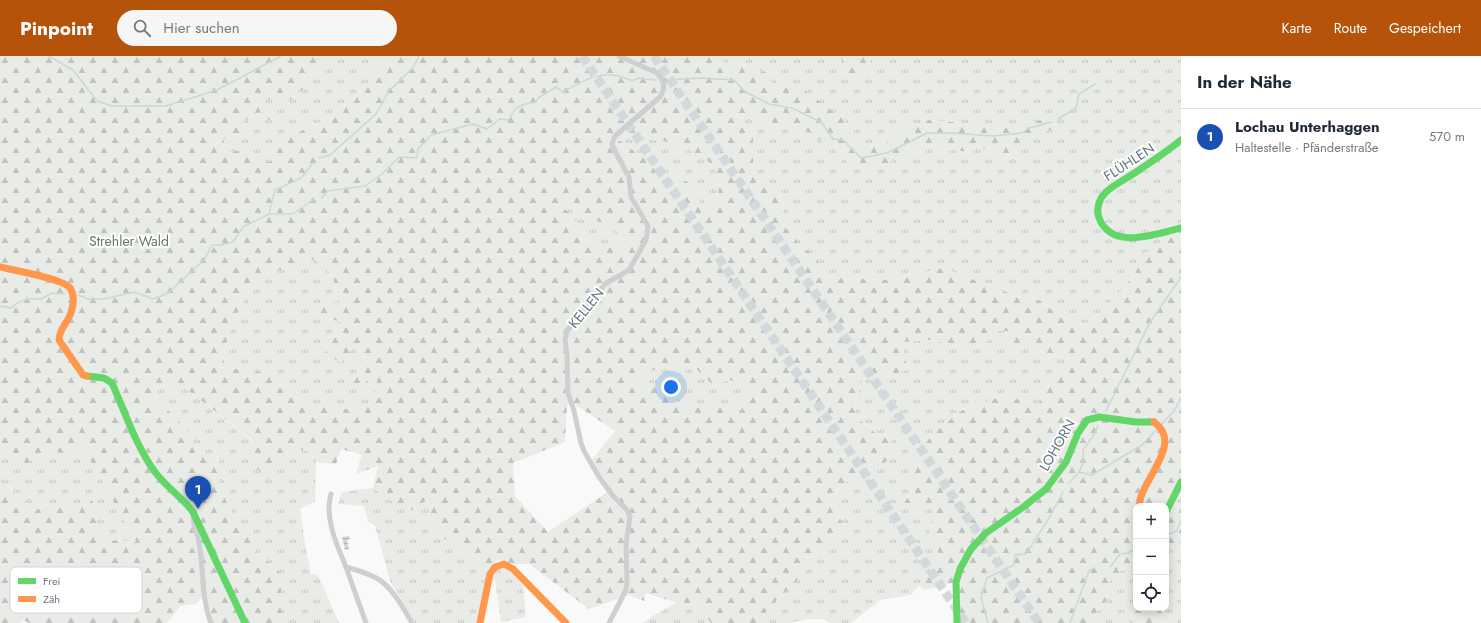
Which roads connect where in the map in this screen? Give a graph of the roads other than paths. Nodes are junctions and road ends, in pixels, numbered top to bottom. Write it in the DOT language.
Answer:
graph roads {
  1 [pos="619,56"];
  2 [pos="1181,140"];
  3 [pos="1181,228"];
  4 [pos="0,267"];
  5 [pos="1181,482"];
  6 [pos="331,494"];
  7 [pos="1140,503"];
  8 [pos="1169,505"];
  9 [pos="193,512"];
  10 [pos="346,567"];
  11 [pos="211,623"];
  12 [pos="245,623"];
  13 [pos="366,623"];
  14 [pos="412,623"];
  15 [pos="480,623"];
  16 [pos="566,623"];
  17 [pos="609,623"];
  18 [pos="957,623"];
  1 -- 17 [label="street, KELLEN"];
  2 -- 3 [label="street, FLÜHLEN"];
  4 -- 9 [label="street"];
  5 -- 8 [label="street"];
  6 -- 10 [label="street"];
  7 -- 18 [label="street, LOHORN"];
  9 -- 11 [label="street"];
  9 -- 12 [label="street"];
  10 -- 13 [label="street"];
  10 -- 14 [label="street"];
  15 -- 16 [label="street"];
}
